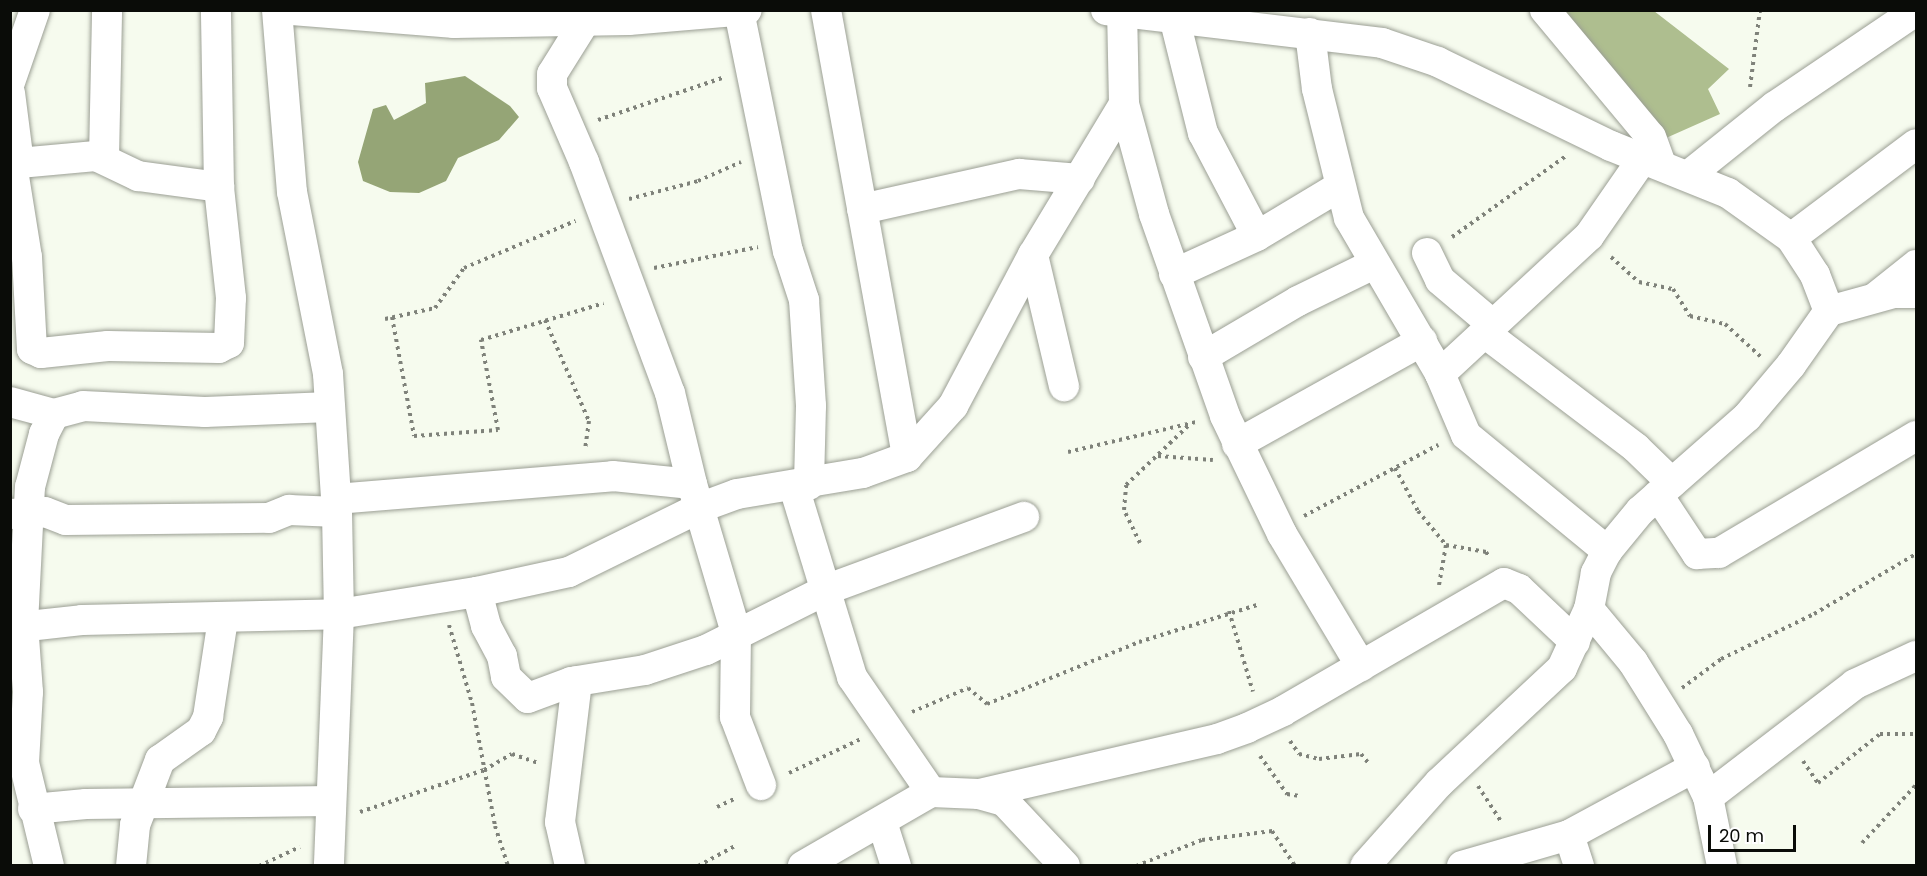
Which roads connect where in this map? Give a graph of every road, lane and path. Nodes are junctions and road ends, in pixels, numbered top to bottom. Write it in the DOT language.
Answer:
graph roads {
  1 [pos="35,10"];
  2 [pos="107,10"];
  3 [pos="216,10"];
  4 [pos="277,10"];
  5 [pos="292,10"];
  6 [pos="747,10"];
  7 [pos="826,10"];
  8 [pos="1545,10"];
  9 [pos="1760,10"];
  10 [pos="739,11"];
  11 [pos="1114,11"];
  12 [pos="1917,11"];
  13 [pos="1164,14"];
  14 [pos="590,16"];
  15 [pos="1269,18"];
  16 [pos="1310,33"];
  17 [pos="751,69"];
  18 [pos="10,82"];
  19 [pos="10,93"];
  20 [pos="1124,104"];
  21 [pos="569,130"];
  22 [pos="1746,130"];
  23 [pos="1594,137"];
  24 [pos="1917,144"];
  25 [pos="767,154"];
  26 [pos="104,158"];
  27 [pos="1652,160"];
  28 [pos="14,168"];
  29 [pos="1689,175"];
  30 [pos="1080,179"];
  31 [pos="219,188"];
  32 [pos="1339,188"];
  33 [pos="601,208"];
  34 [pos="862,209"];
  35 [pos="1257,236"];
  36 [pos="1589,236"];
  37 [pos="1791,238"];
  38 [pos="787,244"];
  39 [pos="1427,254"];
  40 [pos="1033,255"];
  41 [pos="1374,264"];
  42 [pos="1917,266"];
  43 [pos="1174,274"];
  44 [pos="20,289"];
  45 [pos="1917,293"];
  46 [pos="632,295"];
  47 [pos="1876,297"];
  48 [pos="1829,311"];
  49 [pos="392,317"];
  50 [pos="386,319"];
  51 [pos="545,320"];
  52 [pos="20,325"];
  53 [pos="1486,334"];
  54 [pos="1422,341"];
  55 [pos="1203,357"];
  56 [pos="1440,374"];
  57 [pos="1781,376"];
  58 [pos="1064,386"];
  59 [pos="10,402"];
  60 [pos="330,407"];
  61 [pos="54,414"];
  62 [pos="1225,416"];
  63 [pos="1191,423"];
  64 [pos="1464,431"];
  65 [pos="1917,436"];
  66 [pos="1068,452"];
  67 [pos="1231,452"];
  68 [pos="1157,456"];
  69 [pos="907,457"];
  70 [pos="1395,468"];
  71 [pos="579,479"];
  72 [pos="802,486"];
  73 [pos="1665,489"];
  74 [pos="695,496"];
  75 [pos="337,505"];
  76 [pos="20,513"];
  77 [pos="1024,517"];
  78 [pos="1279,527"];
  79 [pos="1140,543"];
  80 [pos="1608,551"];
  81 [pos="1917,554"];
  82 [pos="1510,585"];
  83 [pos="828,589"];
  84 [pos="477,592"];
  85 [pos="441,597"];
  86 [pos="1260,604"];
  87 [pos="1589,609"];
  88 [pos="1229,611"];
  89 [pos="339,614"];
  90 [pos="223,619"];
  91 [pos="17,626"];
  92 [pos="736,633"];
  93 [pos="1575,642"];
  94 [pos="1917,656"];
  95 [pos="1361,666"];
  96 [pos="577,681"];
  97 [pos="1660,705"];
  98 [pos="1261,721"];
  99 [pos="885,723"];
  100 [pos="1917,734"];
  101 [pos="1786,735"];
  102 [pos="1462,760"];
  103 [pos="17,762"];
  104 [pos="1370,765"];
  105 [pos="1695,767"];
  106 [pos="484,770"];
  107 [pos="566,772"];
  108 [pos="761,785"];
  109 [pos="1917,785"];
  110 [pos="931,792"];
  111 [pos="979,794"];
  112 [pos="1300,796"];
  113 [pos="1708,797"];
  114 [pos="144,802"];
  115 [pos="717,807"];
  116 [pos="33,809"];
  117 [pos="331,818"];
  118 [pos="882,822"];
  119 [pos="1569,835"];
  120 [pos="1862,843"];
  121 [pos="735,846"];
  122 [pos="1518,849"];
  123 [pos="1373,863"];
  124 [pos="49,866"];
  125 [pos="131,866"];
  126 [pos="260,866"];
  127 [pos="329,866"];
  128 [pos="508,866"];
  129 [pos="570,866"];
  130 [pos="698,866"];
  131 [pos="803,866"];
  132 [pos="896,866"];
  133 [pos="1065,866"];
  134 [pos="1136,866"];
  135 [pos="1295,866"];
  136 [pos="1462,866"];
  137 [pos="1579,866"];
  138 [pos="1722,866"];
  1 -- 18 [label="street"];
  2 -- 26 [label="street"];
  3 -- 31 [label="street"];
  4 -- 60 [label="street"];
  5 -- 14 [label="street"];
  6 -- 10 [label="street"];
  7 -- 34 [label="street"];
  8 -- 27 [label="street"];
  9 -- 22 [label="path"];
  10 -- 14 [label="street"];
  10 -- 17 [label="street"];
  11 -- 13 [label="street"];
  11 -- 20 [label="street"];
  12 -- 22 [label="street"];
  13 -- 15 [label="street"];
  13 -- 35 [label="street"];
  14 -- 21 [label="street"];
  15 -- 16 [label="street"];
  16 -- 23 [label="street"];
  16 -- 32 [label="street"];
  17 -- 21 [label="path"];
  17 -- 25 [label="street"];
  19 -- 28 [label="street"];
  20 -- 30 [label="street"];
  20 -- 43 [label="street"];
  21 -- 33 [label="street"];
  22 -- 29 [label="street"];
  23 -- 27 [label="street"];
  23 -- 39 [label="path"];
  24 -- 37 [label="street"];
  25 -- 33 [label="path"];
  25 -- 38 [label="street"];
  26 -- 28 [label="street"];
  26 -- 31 [label="street"];
  27 -- 29 [label="street"];
  27 -- 36 [label="street"];
  28 -- 44 [label="street"];
  29 -- 37 [label="street"];
  30 -- 34 [label="street"];
  30 -- 40 [label="street"];
  31 -- 52 [label="street"];
  32 -- 35 [label="street"];
  32 -- 41 [label="street"];
  33 -- 46 [label="street"];
  33 -- 49 [label="path"];
  34 -- 69 [label="street"];
  35 -- 43 [label="street"];
  36 -- 53 [label="street"];
  36 -- 57 [label="path"];
  37 -- 48 [label="street"];
  38 -- 46 [label="path"];
  38 -- 72 [label="street"];
  39 -- 53 [label="street"];
  40 -- 58 [label="street"];
  40 -- 69 [label="street"];
  41 -- 54 [label="street"];
  41 -- 55 [label="street"];
  42 -- 47 [label="street"];
  43 -- 55 [label="street"];
  44 -- 52 [label="street"];
  45 -- 47 [label="street"];
  46 -- 51 [label="path"];
  46 -- 74 [label="street"];
  47 -- 48 [label="street"];
  48 -- 57 [label="street"];
  49 -- 50 [label="path"];
  49 -- 51 [label="path"];
  51 -- 71 [label="path"];
  53 -- 56 [label="street"];
  53 -- 73 [label="street"];
  54 -- 56 [label="street"];
  54 -- 67 [label="street"];
  55 -- 62 [label="street"];
  56 -- 64 [label="street"];
  57 -- 73 [label="street"];
  59 -- 61 [label="street"];
  60 -- 61 [label="street"];
  60 -- 75 [label="street"];
  61 -- 76 [label="street"];
  62 -- 63 [label="path"];
  62 -- 67 [label="street"];
  63 -- 66 [label="path"];
  63 -- 68 [label="path"];
  64 -- 70 [label="path"];
  64 -- 80 [label="street"];
  65 -- 73 [label="street"];
  67 -- 68 [label="path"];
  67 -- 78 [label="street"];
  68 -- 79 [label="path"];
  69 -- 72 [label="street"];
  70 -- 78 [label="path"];
  70 -- 82 [label="path"];
  71 -- 74 [label="street"];
  71 -- 75 [label="street"];
  72 -- 74 [label="street"];
  72 -- 83 [label="street"];
  73 -- 80 [label="street"];
  74 -- 84 [label="street"];
  74 -- 92 [label="street"];
  75 -- 76 [label="street"];
  75 -- 89 [label="street"];
  76 -- 91 [label="street"];
  77 -- 83 [label="street"];
  78 -- 95 [label="street"];
  80 -- 87 [label="street"];
  81 -- 97 [label="path"];
  82 -- 93 [label="street"];
  82 -- 95 [label="street"];
  83 -- 92 [label="street"];
  83 -- 99 [label="street"];
  84 -- 85 [label="street"];
  84 -- 96 [label="street"];
  85 -- 89 [label="street"];
  85 -- 106 [label="path"];
  86 -- 88 [label="path"];
  87 -- 93 [label="street"];
  87 -- 97 [label="street"];
  88 -- 98 [label="path"];
  88 -- 99 [label="path"];
  89 -- 90 [label="street"];
  89 -- 117 [label="street"];
  90 -- 91 [label="street"];
  90 -- 114 [label="street"];
  91 -- 103 [label="street"];
  92 -- 96 [label="street"];
  92 -- 108 [label="street"];
  93 -- 102 [label="street"];
  94 -- 101 [label="street"];
  95 -- 98 [label="street"];
  96 -- 107 [label="street"];
  97 -- 105 [label="street"];
  98 -- 104 [label="path"];
  98 -- 111 [label="street"];
  98 -- 112 [label="path"];
  99 -- 108 [label="path"];
  99 -- 110 [label="street"];
  100 -- 101 [label="path"];
  101 -- 113 [label="street"];
  102 -- 122 [label="path"];
  102 -- 123 [label="street"];
  103 -- 116 [label="street"];
  105 -- 113 [label="street"];
  105 -- 119 [label="street"];
  106 -- 107 [label="path"];
  106 -- 117 [label="path"];
  106 -- 128 [label="path"];
  107 -- 129 [label="street"];
  108 -- 115 [label="path"];
  109 -- 120 [label="path"];
  110 -- 111 [label="street"];
  110 -- 118 [label="street"];
  111 -- 133 [label="street"];
  113 -- 138 [label="street"];
  114 -- 116 [label="street"];
  114 -- 117 [label="street"];
  114 -- 125 [label="street"];
  116 -- 124 [label="street"];
  117 -- 126 [label="path"];
  117 -- 127 [label="street"];
  118 -- 131 [label="street"];
  118 -- 132 [label="street"];
  119 -- 122 [label="street"];
  119 -- 137 [label="street"];
  121 -- 130 [label="path"];
  122 -- 136 [label="street"];
  134 -- 135 [label="path"];
}
